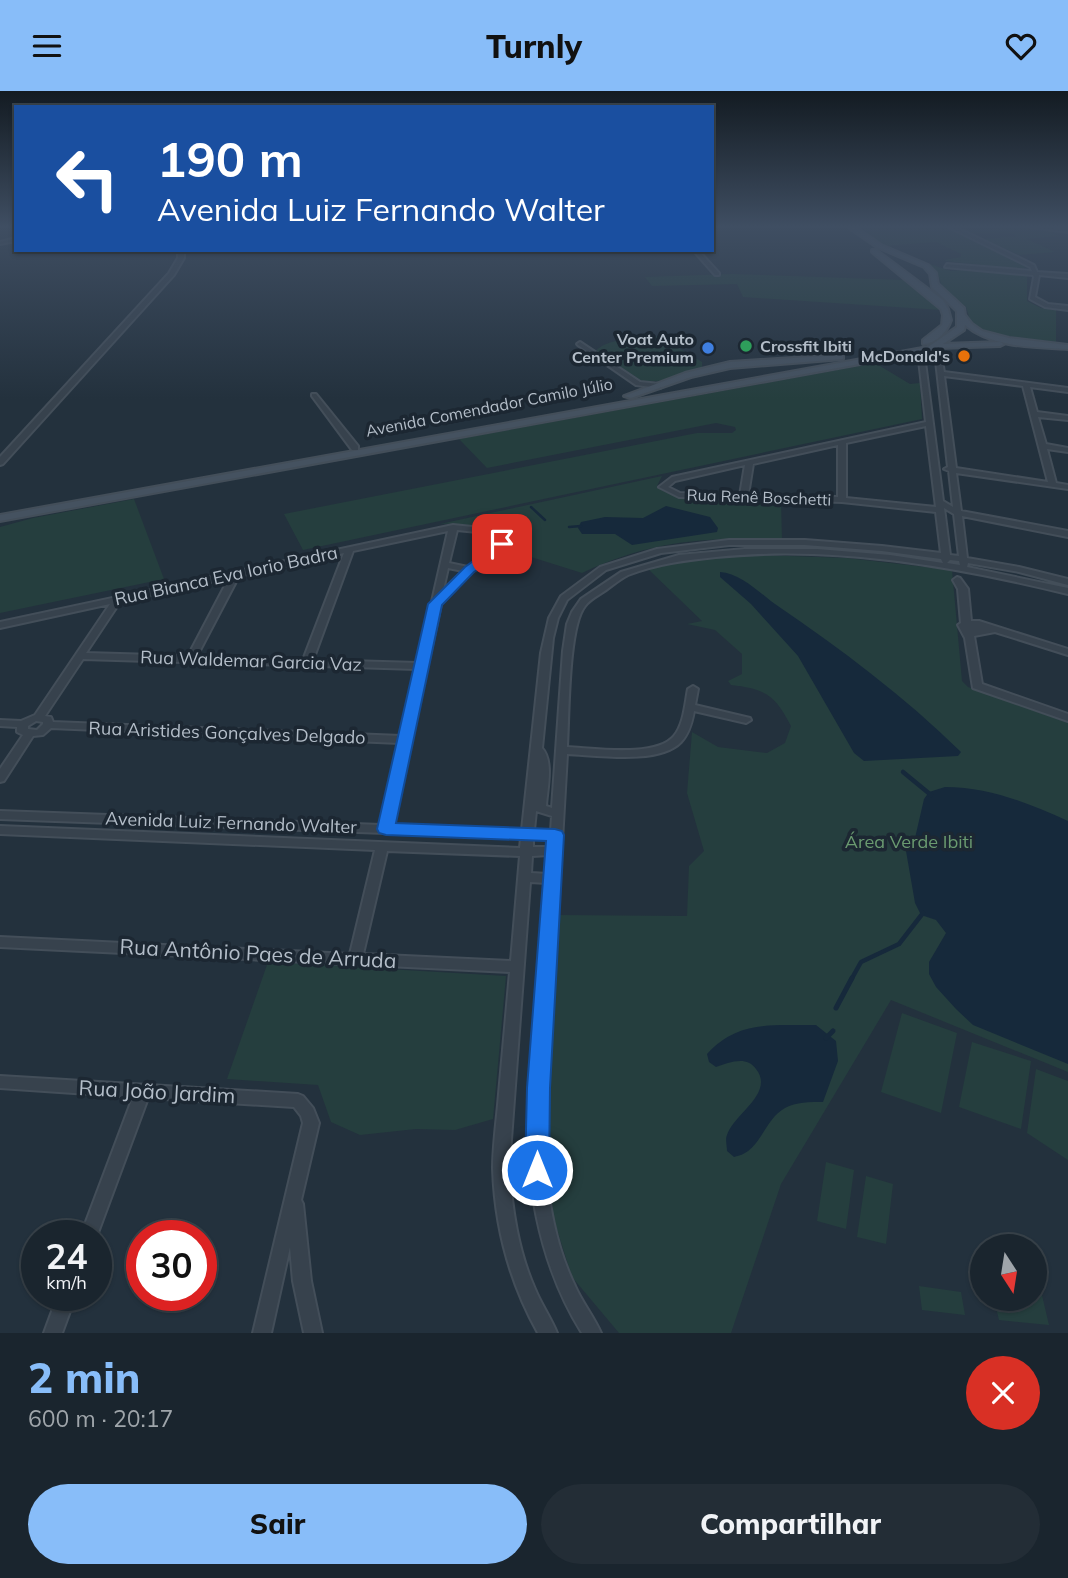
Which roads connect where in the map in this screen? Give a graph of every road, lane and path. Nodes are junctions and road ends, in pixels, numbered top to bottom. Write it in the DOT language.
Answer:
graph roads {
  1 [pos="164,283"];
  2 [pos="916,283"];
  3 [pos="935,283"];
  4 [pos="1034,283"];
  5 [pos="945,307"];
  6 [pos="1068,308"];
  7 [pos="962,316"];
  8 [pos="957,333"];
  9 [pos="580,344"];
  10 [pos="1000,344"];
  11 [pos="932,349"];
  12 [pos="1068,349"];
  13 [pos="877,359"];
  14 [pos="922,359"];
  15 [pos="939,361"];
  16 [pos="762,362"];
  17 [pos="804,372"];
  18 [pos="941,374"];
  19 [pos="688,376"];
  20 [pos="1026,384"];
  21 [pos="720,387"];
  22 [pos="638,389"];
  23 [pos="1068,390"];
  24 [pos="314,395"];
  25 [pos="928,407"];
  26 [pos="945,410"];
  27 [pos="1034,414"];
  28 [pos="1068,418"];
  29 [pos="930,423"];
  30 [pos="905,428"];
  31 [pos="931,434"];
  32 [pos="842,443"];
  33 [pos="829,445"];
  34 [pos="1043,446"];
  35 [pos="355,448"];
  36 [pos="1068,450"];
  37 [pos="842,453"];
  38 [pos="0,463"];
  39 [pos="749,465"];
  40 [pos="935,467"];
  41 [pos="953,470"];
  42 [pos="1053,485"];
  43 [pos="1068,487"];
  44 [pos="744,496"];
  45 [pos="842,500"];
  46 [pos="0,510"];
  47 [pos="940,510"];
  48 [pos="40,512"];
  49 [pos="958,513"];
  50 [pos="0,518"];
  51 [pos="0,524"];
  52 [pos="453,527"];
  53 [pos="1068,534"];
  54 [pos="350,548"];
  55 [pos="919,557"];
  56 [pos="963,560"];
  57 [pos="946,561"];
  58 [pos="444,564"];
  59 [pos="989,569"];
  60 [pos="470,570"];
  61 [pos="236,574"];
  62 [pos="957,580"];
  63 [pos="1068,582"];
  64 [pos="1068,591"];
  65 [pos="117,600"];
  66 [pos="435,604"];
  67 [pos="0,625"];
  68 [pos="973,628"];
  69 [pos="1068,652"];
  70 [pos="80,656"];
  71 [pos="191,659"];
  72 [pos="307,663"];
  73 [pos="421,666"];
  74 [pos="693,689"];
  75 [pos="690,706"];
  76 [pos="39,717"];
  77 [pos="1068,718"];
  78 [pos="746,720"];
  79 [pos="0,723"];
  80 [pos="49,725"];
  81 [pos="26,729"];
  82 [pos="405,740"];
  83 [pos="538,741"];
  84 [pos="562,750"];
  85 [pos="0,778"];
  86 [pos="558,814"];
  87 [pos="0,815"];
  88 [pos="386,829"];
  89 [pos="0,830"];
  90 [pos="504,834"];
  91 [pos="529,834"];
  92 [pos="555,843"];
  93 [pos="382,846"];
  94 [pos="503,852"];
  95 [pos="526,852"];
  96 [pos="525,877"];
  97 [pos="553,879"];
  98 [pos="0,942"];
  99 [pos="355,959"];
  100 [pos="516,967"];
  101 [pos="0,1082"];
  102 [pos="143,1091"];
  103 [pos="294,1196"];
  104 [pos="95,1220"];
  105 [pos="61,1311"];
  106 [pos="53,1333"];
  107 [pos="262,1333"];
  108 [pos="313,1333"];
  109 [pos="548,1333"];
  110 [pos="592,1333"];
  1 -- 38 [label="street"];
  2 -- 5 [label="main road"];
  3 -- 7 [label="main road"];
  4 -- 6 [label="street"];
  5 -- 8 [label="main road"];
  5 -- 16 [label="main road, Avenida Comendador Camilo Júlio"];
  7 -- 8 [label="main road"];
  7 -- 12 [label="main road"];
  8 -- 10 [label="main road"];
  8 -- 11 [label="main road, Avenida Comendador Camilo Júlio"];
  9 -- 22 [label="street"];
  10 -- 11 [label="main road"];
  10 -- 12 [label="main road"];
  11 -- 13 [label="main road, Avenida Comendador Camilo Júlio"];
  11 -- 15 [label="street"];
  13 -- 14 [label="street, Avenida Comendador Camilo Júlio"];
  13 -- 17 [label="main road, Avenida Comendador Camilo Júlio"];
  14 -- 15 [label="street, Avenida Comendador Camilo Júlio"];
  14 -- 25 [label="street"];
  15 -- 18 [label="street"];
  16 -- 17 [label="main road"];
  16 -- 19 [label="main road, Avenida Comendador Camilo Júlio"];
  17 -- 21 [label="main road, Avenida Comendador Camilo Júlio"];
  18 -- 20 [label="street"];
  18 -- 26 [label="street"];
  19 -- 21 [label="main road"];
  19 -- 22 [label="main road, Avenida Comendador Camilo Júlio"];
  20 -- 23 [label="street"];
  20 -- 27 [label="street"];
  21 -- 48 [label="main road, Avenida Comendador Camilo Júlio"];
  22 -- 35 [label="main road, Avenida Comendador Camilo Júlio"];
  24 -- 35 [label="street"];
  25 -- 26 [label="street"];
  25 -- 29 [label="street"];
  26 -- 41 [label="street"];
  27 -- 28 [label="street"];
  27 -- 34 [label="street"];
  29 -- 30 [label="street, Rua Renê Boschetti"];
  29 -- 31 [label="street"];
  30 -- 31 [label="street, Rua Renê Boschetti"];
  30 -- 32 [label="street, Rua Renê Boschetti"];
  31 -- 40 [label="street"];
  32 -- 33 [label="street, Rua Renê Boschetti"];
  32 -- 37 [label="street"];
  33 -- 37 [label="street"];
  33 -- 39 [label="street, Rua Renê Boschetti"];
  34 -- 36 [label="street"];
  34 -- 42 [label="street"];
  35 -- 46 [label="main road, Avenida Comendador Camilo Júlio"];
  37 -- 45 [label="street"];
  39 -- 44 [label="street"];
  39 -- 44 [label="street, Rua Renê Boschetti"];
  40 -- 41 [label="street"];
  40 -- 47 [label="street"];
  41 -- 42 [label="street"];
  41 -- 49 [label="street"];
  42 -- 43 [label="street"];
  44 -- 45 [label="street, Rua Renê Boschetti"];
  45 -- 47 [label="street, Rua Renê Boschetti"];
  47 -- 49 [label="street"];
  47 -- 56 [label="street"];
  47 -- 57 [label="street"];
  48 -- 50 [label="main road, Avenida Comendador Camilo Júlio"];
  48 -- 51 [label="main road"];
  49 -- 53 [label="street"];
  49 -- 56 [label="street"];
  52 -- 54 [label="street, Rua Bianca Eva Iorio Badra"];
  52 -- 58 [label="street"];
  52 -- 60 [label="street"];
  54 -- 61 [label="street, Rua Bianca Eva Iorio Badra"];
  54 -- 72 [label="street"];
  55 -- 57 [label="street"];
  55 -- 83 [label="street"];
  55 -- 84 [label="street"];
  56 -- 57 [label="street"];
  56 -- 59 [label="street"];
  58 -- 60 [label="street"];
  58 -- 66 [label="street"];
  59 -- 63 [label="street"];
  59 -- 64 [label="street"];
  60 -- 66 [label="street"];
  61 -- 65 [label="street, Rua Bianca Eva Iorio Badra"];
  61 -- 71 [label="street"];
  62 -- 68 [label="street"];
  65 -- 67 [label="street, Rua Bianca Eva Iorio Badra"];
  65 -- 70 [label="street"];
  66 -- 73 [label="street"];
  68 -- 69 [label="street"];
  68 -- 77 [label="street"];
  70 -- 71 [label="street, Rua Waldemar Garcia Vaz"];
  70 -- 76 [label="street"];
  71 -- 72 [label="street, Rua Waldemar Garcia Vaz"];
  72 -- 73 [label="street, Rua Waldemar Garcia Vaz"];
  73 -- 82 [label="street"];
  74 -- 75 [label="street"];
  75 -- 78 [label="street"];
  75 -- 84 [label="street"];
  76 -- 80 [label="street"];
  76 -- 81 [label="street"];
  79 -- 81 [label="street"];
  80 -- 81 [label="street"];
  80 -- 82 [label="street, Rua Aristides Gonçalves Delgado"];
  81 -- 85 [label="street"];
  82 -- 88 [label="street"];
  83 -- 86 [label="street"];
  83 -- 91 [label="street"];
  84 -- 86 [label="street"];
  86 -- 92 [label="street"];
  87 -- 88 [label="street, Avenida Luiz Fernando Walter"];
  88 -- 90 [label="street, Avenida Luiz Fernando Walter"];
  89 -- 93 [label="street, Avenida Luiz Fernando Walter"];
  90 -- 91 [label="street, Avenida Luiz Fernando Walter"];
  90 -- 94 [label="street"];
  91 -- 92 [label="street, Avenida Luiz Fernando Walter"];
  91 -- 95 [label="street"];
  92 -- 95 [label="street, Avenida Luiz Fernando Walter"];
  92 -- 97 [label="street"];
  93 -- 94 [label="street, Avenida Luiz Fernando Walter"];
  93 -- 99 [label="street"];
  94 -- 95 [label="street, Avenida Luiz Fernando Walter"];
  95 -- 96 [label="street"];
  96 -- 97 [label="street"];
  96 -- 100 [label="street"];
  97 -- 110 [label="street"];
  98 -- 99 [label="street, Rua Antônio Paes de Arruda"];
  99 -- 100 [label="street, Rua Antônio Paes de Arruda"];
  100 -- 109 [label="street"];
  101 -- 102 [label="street, Rua João Jardim"];
  102 -- 103 [label="street, Rua João Jardim"];
  102 -- 104 [label="street"];
  103 -- 107 [label="street"];
  103 -- 108 [label="street"];
  105 -- 106 [label="street"];
}
